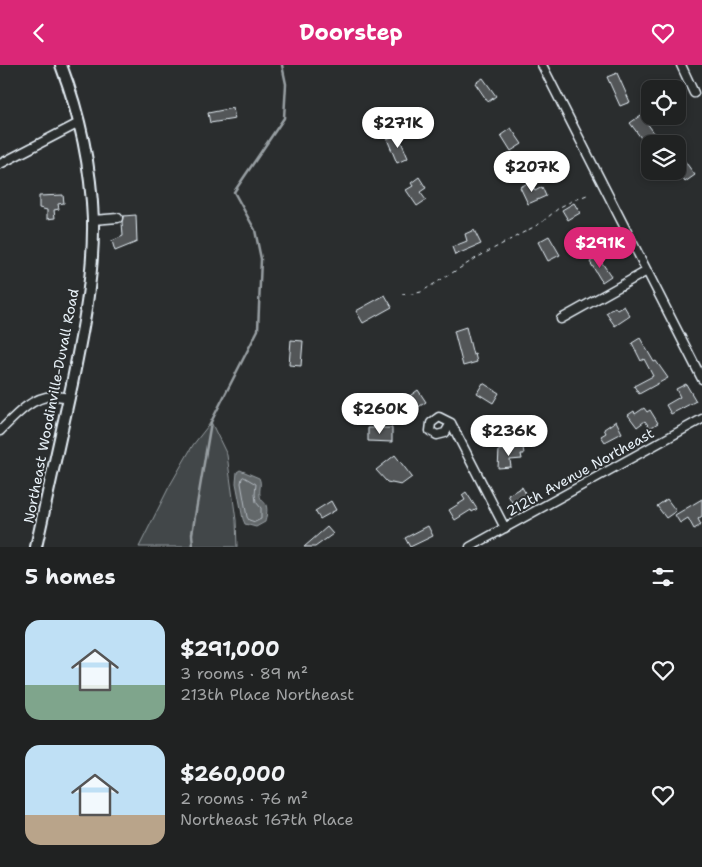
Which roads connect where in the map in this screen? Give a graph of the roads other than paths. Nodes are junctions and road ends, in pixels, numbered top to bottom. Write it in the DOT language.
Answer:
graph roads {
  1 [pos="61,65"];
  2 [pos="542,65"];
  3 [pos="681,65"];
  4 [pos="694,93"];
  5 [pos="79,123"];
  6 [pos="0,164"];
  7 [pos="118,218"];
  8 [pos="93,220"];
  9 [pos="647,271"];
  10 [pos="561,319"];
  11 [pos="702,379"];
  12 [pos="69,398"];
  13 [pos="702,419"];
  14 [pos="451,423"];
  15 [pos="0,431"];
  16 [pos="504,528"];
  17 [pos="36,547"];
  18 [pos="470,547"];
  1 -- 5 [label="main road, Northeast Woodinville-Duvall Road"];
  2 -- 9 [label="street"];
  3 -- 4 [label="street"];
  5 -- 6 [label="street"];
  5 -- 8 [label="main road, Northeast Woodinville-Duvall Road"];
  7 -- 8 [label="street"];
  8 -- 12 [label="main road, Northeast Woodinville-Duvall Road"];
  9 -- 10 [label="street"];
  9 -- 11 [label="street"];
  12 -- 15 [label="street"];
  12 -- 17 [label="main road, Northeast Woodinville-Duvall Road"];
  13 -- 16 [label="street, 212th Avenue Northeast"];
  14 -- 16 [label="street"];
  16 -- 18 [label="street, 212th Avenue Northeast"];
}
